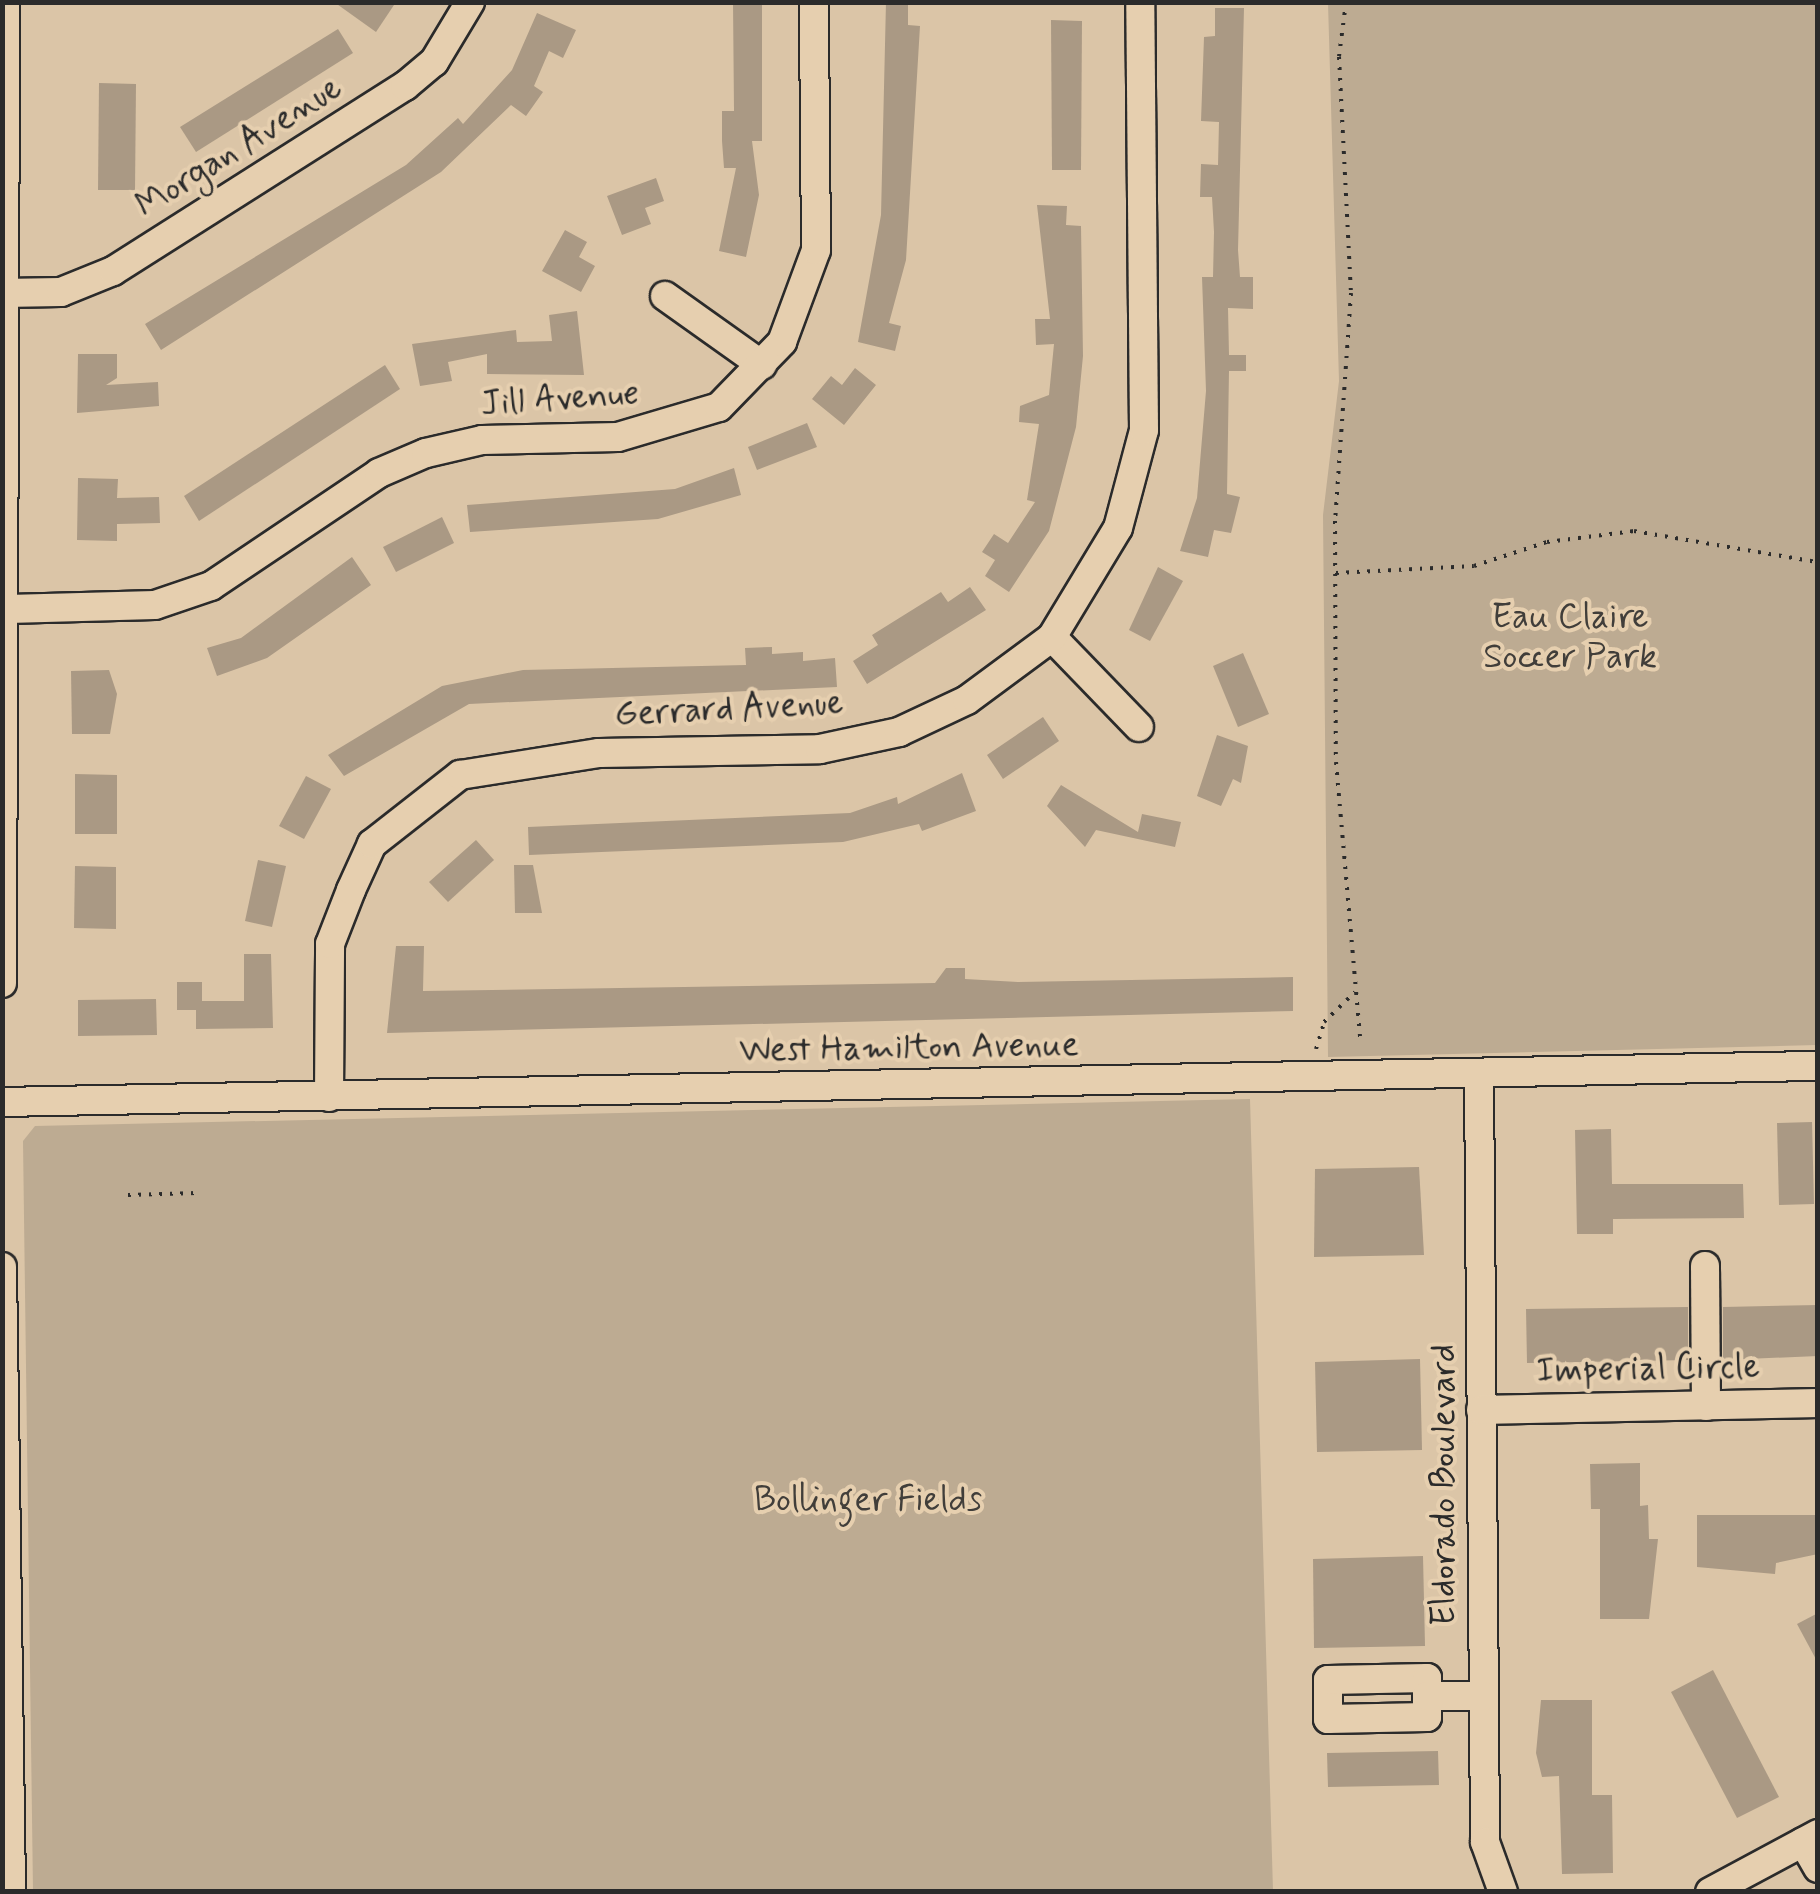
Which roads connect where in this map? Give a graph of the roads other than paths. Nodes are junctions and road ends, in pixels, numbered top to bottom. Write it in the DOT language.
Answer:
graph roads {
  1 [pos="5,2"];
  2 [pos="470,2"];
  3 [pos="814,2"];
  4 [pos="1140,2"];
  5 [pos="4,116"];
  6 [pos="6,294"];
  7 [pos="665,296"];
  8 [pos="762,366"];
  9 [pos="8,609"];
  10 [pos="1052,637"];
  11 [pos="1139,726"];
  12 [pos="2,983"];
  13 [pos="1818,1066"];
  14 [pos="1479,1074"];
  15 [pos="329,1096"];
  16 [pos="2,1102"];
  17 [pos="2,1266"];
  18 [pos="1705,1266"];
  19 [pos="3,1322"];
  20 [pos="1818,1403"];
  21 [pos="1706,1406"];
  22 [pos="1481,1410"];
  23 [pos="5,1612"];
  24 [pos="1427,1696"];
  25 [pos="1484,1696"];
  26 [pos="6,1802"];
  27 [pos="1810,1838"];
  28 [pos="1818,1868"];
  29 [pos="11,1892"];
  30 [pos="1503,1892"];
  31 [pos="1710,1892"];
  1 -- 5 [label="street"];
  2 -- 6 [label="street, Morgan Avenue"];
  3 -- 8 [label="street, Jill Avenue"];
  4 -- 10 [label="street, Gerrard Avenue"];
  5 -- 6 [label="street"];
  6 -- 9 [label="street"];
  7 -- 8 [label="street"];
  8 -- 9 [label="street, Jill Avenue"];
  9 -- 12 [label="street"];
  10 -- 11 [label="street"];
  10 -- 15 [label="street, Gerrard Avenue"];
  13 -- 14 [label="street, West Hamilton Avenue"];
  14 -- 15 [label="street, West Hamilton Avenue"];
  14 -- 22 [label="street, Eldorado Boulevard"];
  15 -- 16 [label="street, West Hamilton Avenue"];
  17 -- 19 [label="street"];
  18 -- 21 [label="street"];
  19 -- 23 [label="street"];
  20 -- 21 [label="street, Imperial Circle"];
  21 -- 22 [label="street, Imperial Circle"];
  22 -- 25 [label="street, Eldorado Boulevard"];
  23 -- 26 [label="street"];
  24 -- 25 [label="street"];
  25 -- 30 [label="street, Eldorado Boulevard"];
  26 -- 29 [label="street"];
  27 -- 28 [label="street"];
  27 -- 31 [label="street"];
}
